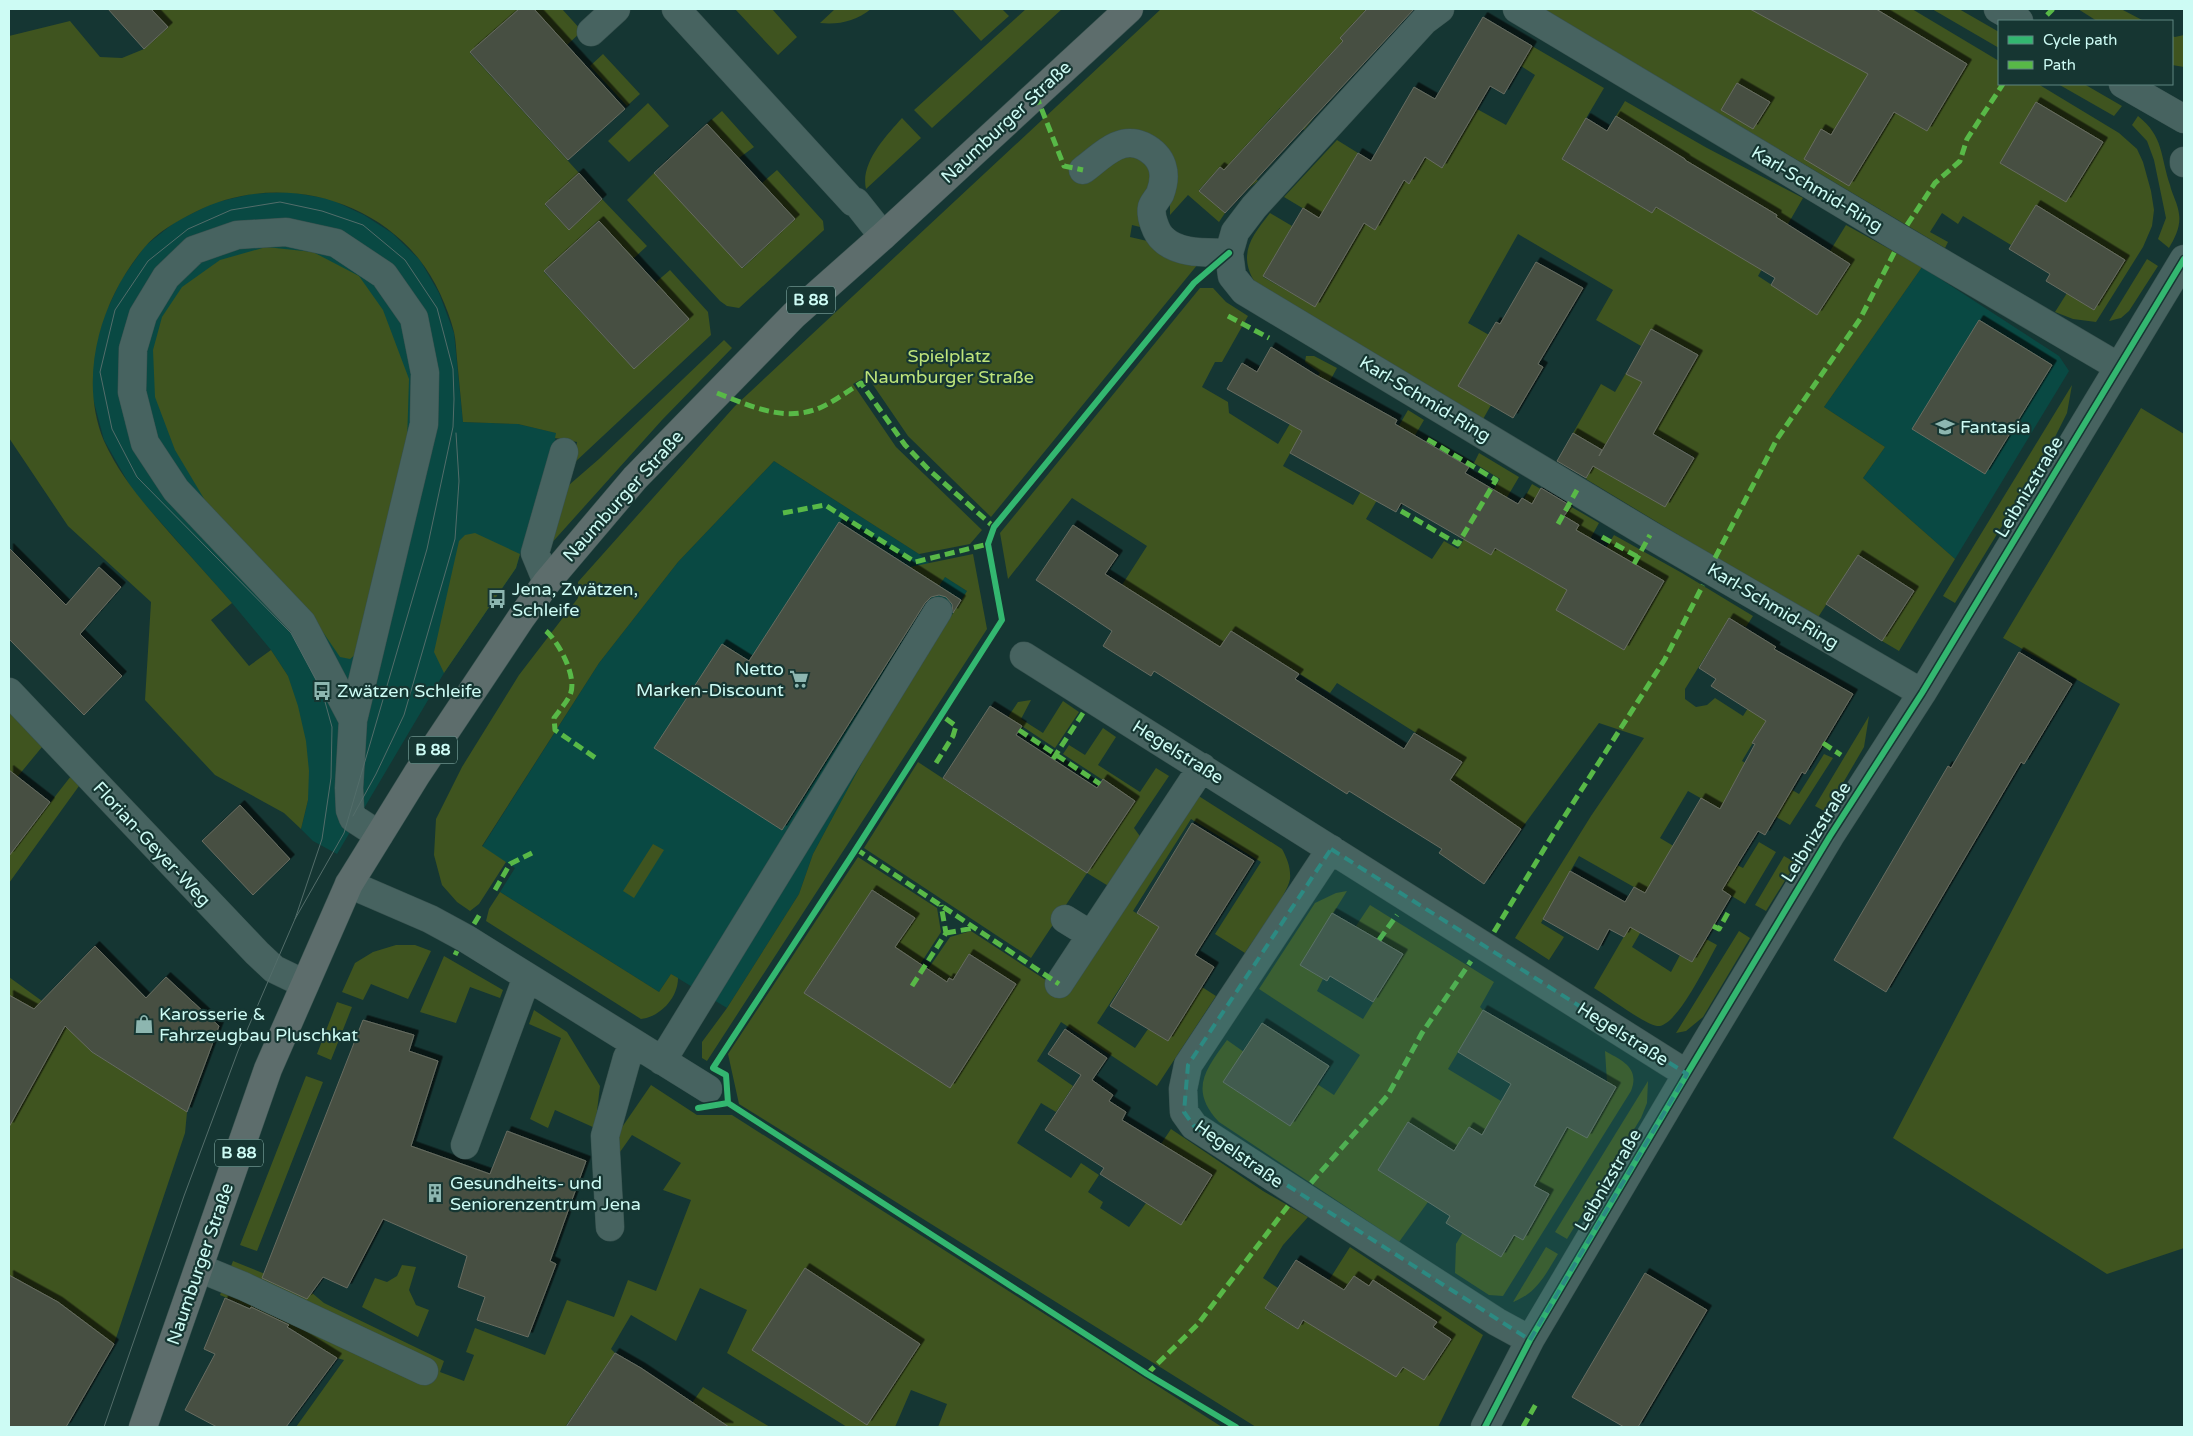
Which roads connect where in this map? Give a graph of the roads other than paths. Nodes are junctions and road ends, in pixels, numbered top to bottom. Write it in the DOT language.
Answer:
graph roads {
  1 [pos="616,9"];
  2 [pos="676,9"];
  3 [pos="1130,9"];
  4 [pos="1440,9"];
  5 [pos="1517,9"];
  6 [pos="1998,9"];
  7 [pos="2017,20"];
  8 [pos="591,32"];
  9 [pos="2125,85"];
  10 [pos="2184,119"];
  11 [pos="1083,170"];
  12 [pos="883,236"];
  13 [pos="1229,253"];
  14 [pos="2184,259"];
  15 [pos="2119,367"];
  16 [pos="564,452"];
  17 [pos="546,582"];
  18 [pos="938,612"];
  19 [pos="1024,656"];
  20 [pos="9,692"];
  21 [pos="1922,694"];
  22 [pos="353,720"];
  23 [pos="1202,768"];
  24 [pos="379,835"];
  25 [pos="1331,849"];
  26 [pos="349,884"];
  27 [pos="1064,919"];
  28 [pos="1091,936"];
  29 [pos="528,977"];
  30 [pos="305,984"];
  31 [pos="1059,984"];
  32 [pos="634,1044"];
  33 [pos="662,1061"];
  34 [pos="1687,1074"];
  35 [pos="708,1090"];
  36 [pos="465,1145"];
  37 [pos="610,1227"];
  38 [pos="198,1268"];
  39 [pos="1530,1340"];
  40 [pos="424,1370"];
  41 [pos="143,1427"];
  42 [pos="1485,1427"];
  1 -- 8 [label="street"];
  2 -- 12 [label="street"];
  3 -- 12 [label="main road, Naumburger Straße / B 88"];
  4 -- 13 [label="street, Karl-Schmid-Ring"];
  5 -- 15 [label="street, Karl-Schmid-Ring"];
  6 -- 7 [label="street"];
  9 -- 10 [label="street"];
  11 -- 13 [label="street"];
  12 -- 17 [label="main road, Naumburger Straße / B 88"];
  13 -- 21 [label="street, Karl-Schmid-Ring"];
  14 -- 15 [label="street, Leibnizstraße"];
  15 -- 21 [label="street, Leibnizstraße"];
  16 -- 17 [label="street"];
  17 -- 24 [label="main road, Naumburger Straße / B 88"];
  18 -- 33 [label="street"];
  19 -- 23 [label="street, Hegelstraße"];
  20 -- 30 [label="street, Florian-Geyer-Weg"];
  21 -- 34 [label="street, Leibnizstraße"];
  22 -- 22 [label="street"];
  22 -- 24 [label="street"];
  23 -- 25 [label="street, Hegelstraße"];
  23 -- 28 [label="street"];
  24 -- 26 [label="main road, Naumburger Straße / B 88"];
  25 -- 34 [label="street, Hegelstraße"];
  25 -- 39 [label="street, Hegelstraße"];
  26 -- 29 [label="street"];
  26 -- 30 [label="main road, Naumburger Straße / B 88"];
  27 -- 28 [label="street"];
  28 -- 31 [label="street"];
  29 -- 32 [label="street"];
  29 -- 36 [label="street"];
  30 -- 38 [label="main road, Naumburger Straße / B 88"];
  32 -- 33 [label="street"];
  32 -- 37 [label="street"];
  33 -- 35 [label="street"];
  34 -- 39 [label="street, Leibnizstraße"];
  38 -- 40 [label="street"];
  38 -- 41 [label="main road, Naumburger Straße / B 88"];
  39 -- 42 [label="street, Leibnizstraße"];
}
